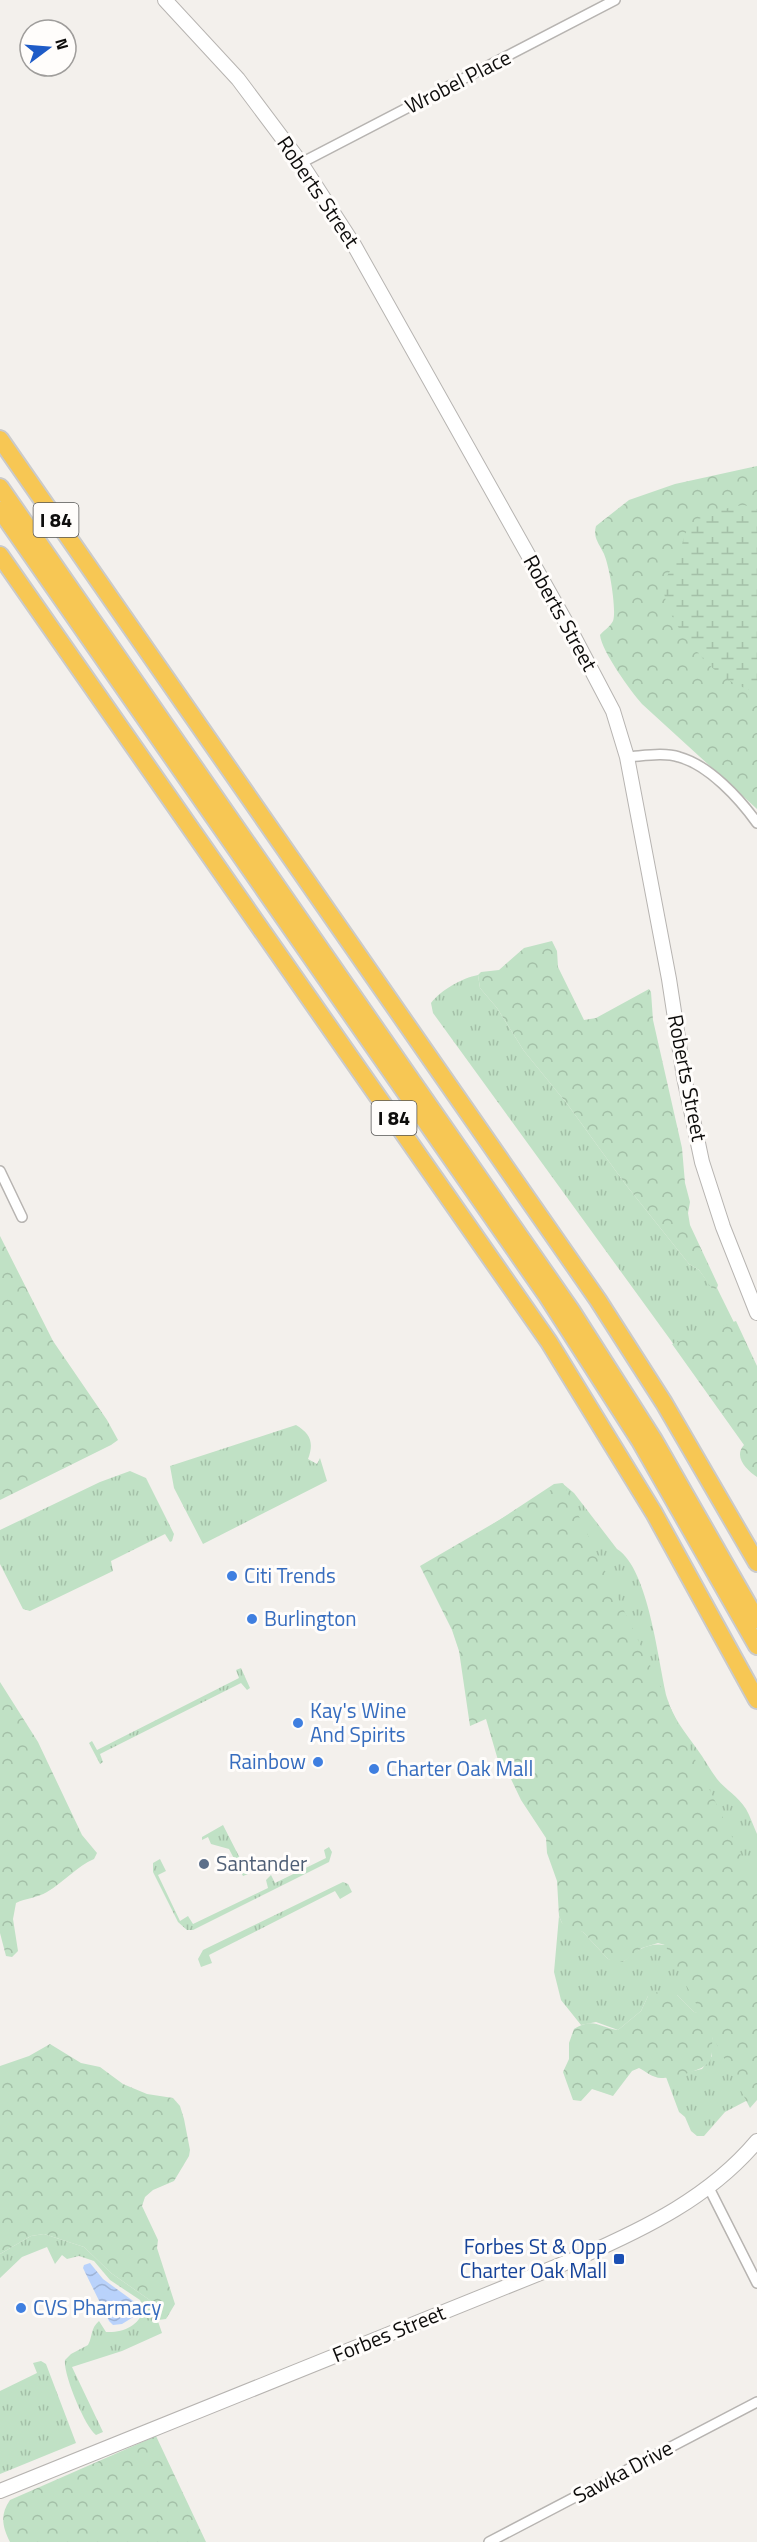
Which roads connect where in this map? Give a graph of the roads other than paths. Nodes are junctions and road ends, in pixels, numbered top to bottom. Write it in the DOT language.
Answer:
graph roads {
  1 [pos="165,0"];
  2 [pos="615,0"];
  3 [pos="301,163"];
  4 [pos="0,439"];
  5 [pos="0,487"];
  6 [pos="0,510"];
  7 [pos="0,555"];
  8 [pos="627,757"];
  9 [pos="757,823"];
  10 [pos="0,1171"];
  11 [pos="22,1216"];
  12 [pos="757,1313"];
  13 [pos="757,1563"];
  14 [pos="757,1620"];
  15 [pos="757,1646"];
  16 [pos="757,1700"];
  17 [pos="757,2141"];
  18 [pos="709,2188"];
  19 [pos="757,2283"];
  20 [pos="757,2402"];
  21 [pos="0,2491"];
  22 [pos="489,2542"];
  1 -- 3 [label="main road, Roberts Street"];
  2 -- 3 [label="street, Wrobel Place"];
  3 -- 8 [label="main road, Roberts Street"];
  4 -- 13 [label="highway, I 84"];
  5 -- 14 [label="highway"];
  6 -- 15 [label="highway"];
  7 -- 16 [label="highway, I 84"];
  8 -- 9 [label="street"];
  8 -- 12 [label="main road, Roberts Street"];
  10 -- 11 [label="street"];
  17 -- 18 [label="main road, Forbes Street"];
  18 -- 19 [label="street"];
  18 -- 21 [label="main road, Forbes Street"];
  20 -- 22 [label="street, Sawka Drive"];
}
